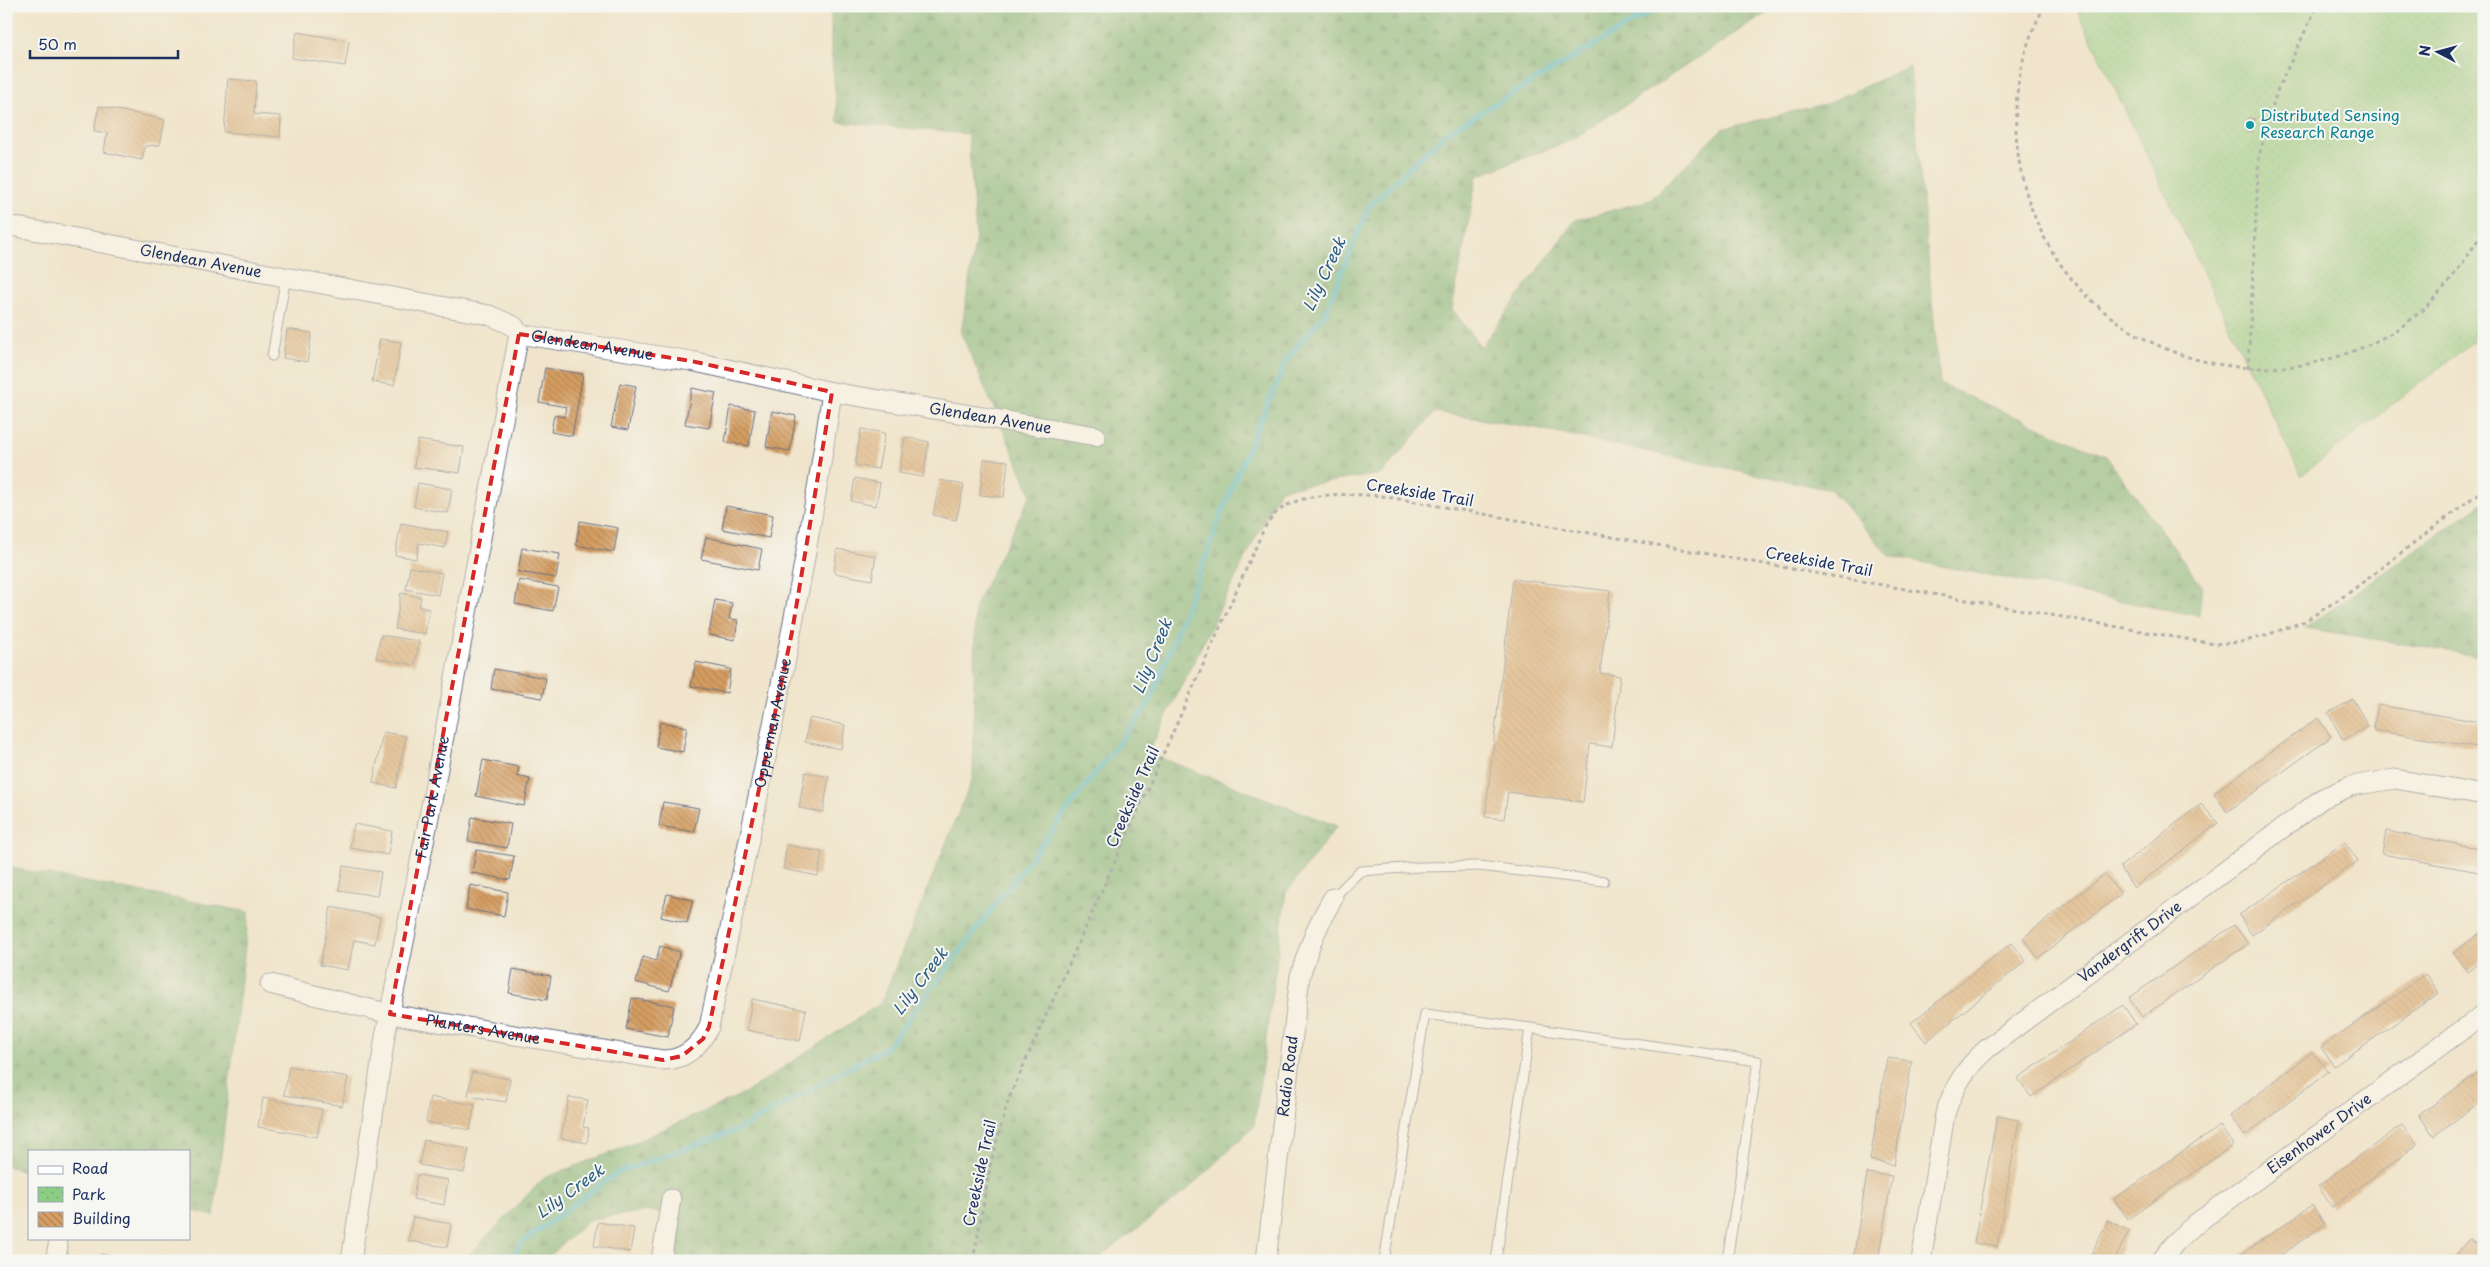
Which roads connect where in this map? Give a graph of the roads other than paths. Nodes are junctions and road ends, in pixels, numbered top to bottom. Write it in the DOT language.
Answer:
graph roads {
  1 [pos="6,225"];
  2 [pos="286,276"];
  3 [pos="519,334"];
  4 [pos="272,356"];
  5 [pos="832,392"];
  6 [pos="1096,436"];
  7 [pos="2484,795"];
  8 [pos="1604,881"];
  9 [pos="1334,898"];
  10 [pos="270,984"];
  11 [pos="390,1014"];
  12 [pos="2484,1014"];
  13 [pos="1530,1028"];
  14 [pos="695,1049"];
  15 [pos="671,1199"];
  16 [pos="351,1261"];
  17 [pos="661,1261"];
  18 [pos="1266,1261"];
  19 [pos="1384,1261"];
  20 [pos="1496,1261"];
  21 [pos="1728,1261"];
  22 [pos="1921,1261"];
  23 [pos="2161,1261"];
  1 -- 2 [label="street, Glendean Avenue"];
  2 -- 3 [label="street, Glendean Avenue"];
  2 -- 4 [label="lane"];
  3 -- 5 [label="street, Glendean Avenue"];
  3 -- 11 [label="street, Fair Park Avenue"];
  5 -- 6 [label="street, Glendean Avenue"];
  5 -- 14 [label="street, Opperman Avenue"];
  7 -- 22 [label="street, Vandergrift Drive"];
  8 -- 9 [label="lane"];
  9 -- 18 [label="street, Radio Road"];
  10 -- 11 [label="street, Planters Avenue"];
  11 -- 14 [label="street, Planters Avenue"];
  11 -- 16 [label="street, Fair Park Avenue"];
  12 -- 23 [label="street, Eisenhower Drive"];
  13 -- 19 [label="lane"];
  13 -- 20 [label="lane"];
  13 -- 21 [label="lane"];
  15 -- 17 [label="street"];
}
